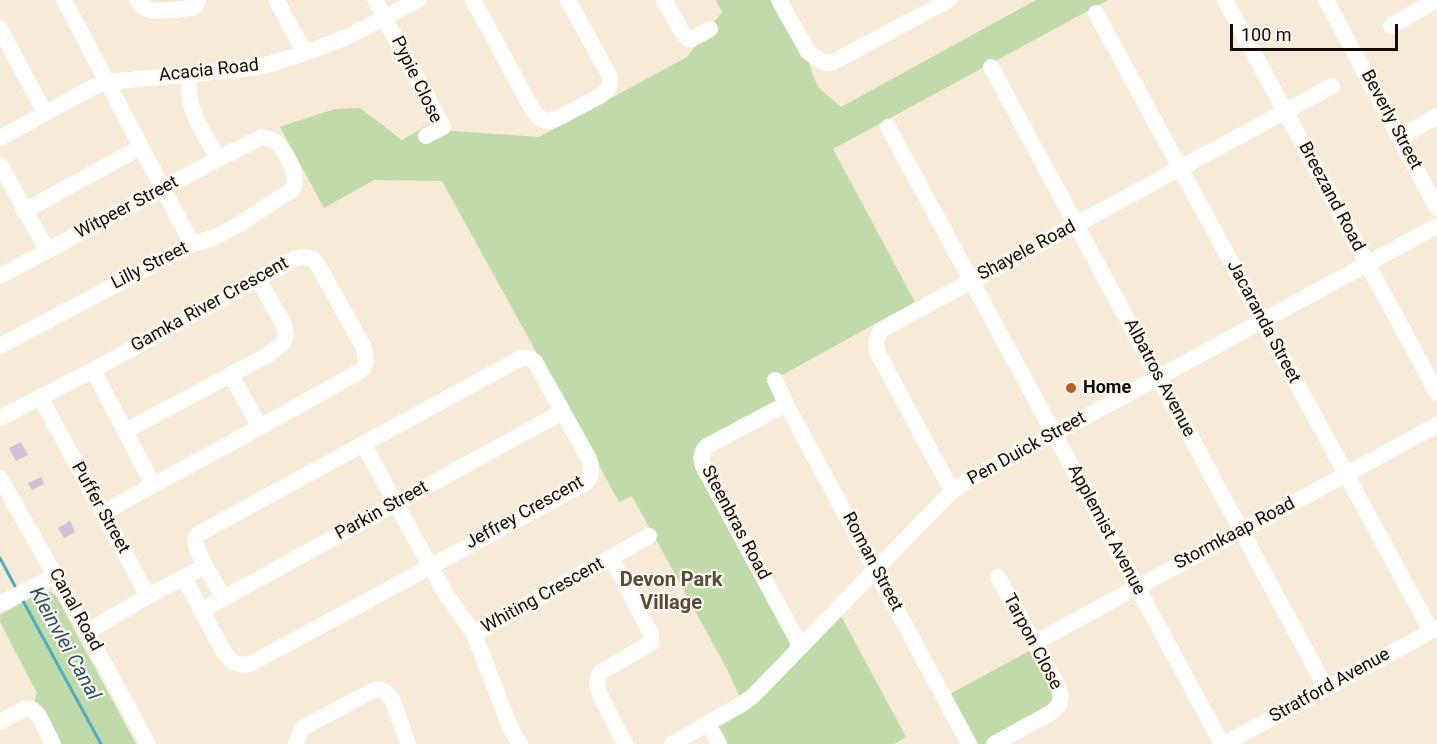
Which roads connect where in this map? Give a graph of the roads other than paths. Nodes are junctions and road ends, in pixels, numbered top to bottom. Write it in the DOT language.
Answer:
graph roads {
  1 [pos="64,0"];
  2 [pos="137,0"];
  3 [pos="198,0"];
  4 [pos="276,0"];
  5 [pos="375,0"];
  6 [pos="418,0"];
  7 [pos="473,0"];
  8 [pos="568,0"];
  9 [pos="664,0"];
  10 [pos="779,0"];
  11 [pos="949,0"];
  12 [pos="1225,0"];
  13 [pos="1326,0"];
  14 [pos="1436,0"];
  15 [pos="1096,13"];
  16 [pos="385,18"];
  17 [pos="1391,26"];
  18 [pos="0,29"];
  19 [pos="710,29"];
  20 [pos="305,53"];
  21 [pos="991,68"];
  22 [pos="188,74"];
  23 [pos="108,82"];
  24 [pos="1332,86"];
  25 [pos="1285,111"];
  26 [pos="45,113"];
  27 [pos="1437,116"];
  28 [pos="888,127"];
  29 [pos="426,136"];
  30 [pos="1400,136"];
  31 [pos="0,138"];
  32 [pos="141,147"];
  33 [pos="218,159"];
  34 [pos="0,165"];
  35 [pos="1180,168"];
  36 [pos="295,182"];
  37 [pos="163,188"];
  38 [pos="1437,208"];
  39 [pos="24,211"];
  40 [pos="1076,224"];
  41 [pos="1437,226"];
  42 [pos="192,244"];
  43 [pos="46,250"];
  44 [pos="1367,264"];
  45 [pos="0,276"];
  46 [pos="258,279"];
  47 [pos="971,281"];
  48 [pos="1263,320"];
  49 [pos="0,346"];
  50 [pos="93,370"];
  51 [pos="231,375"];
  52 [pos="1158,377"];
  53 [pos="775,380"];
  54 [pos="1437,393"];
  55 [pos="40,398"];
  56 [pos="786,404"];
  57 [pos="562,412"];
  58 [pos="0,418"];
  59 [pos="1437,425"];
  60 [pos="260,427"];
  61 [pos="125,431"];
  62 [pos="1054,434"];
  63 [pos="363,444"];
  64 [pos="1346,474"];
  65 [pos="0,478"];
  66 [pos="153,485"];
  67 [pos="952,491"];
  68 [pos="396,503"];
  69 [pos="102,513"];
  70 [pos="1241,531"];
  71 [pos="649,536"];
  72 [pos="611,557"];
  73 [pos="205,566"];
  74 [pos="430,566"];
  75 [pos="876,570"];
  76 [pos="52,577"];
  77 [pos="998,577"];
  78 [pos="184,578"];
  79 [pos="1137,587"];
  80 [pos="148,596"];
  81 [pos="224,598"];
  82 [pos="0,604"];
  83 [pos="202,610"];
  84 [pos="1434,629"];
  85 [pos="87,632"];
  86 [pos="474,634"];
  87 [pos="1034,643"];
  88 [pos="801,646"];
  89 [pos="1326,688"];
  90 [pos="0,723"];
  91 [pos="708,724"];
  92 [pos="53,744"];
  93 [pos="148,744"];
  94 [pos="296,744"];
  95 [pos="408,744"];
  96 [pos="520,744"];
  97 [pos="625,744"];
  98 [pos="672,744"];
  99 [pos="719,744"];
  100 [pos="969,744"];
  101 [pos="994,744"];
  102 [pos="1223,744"];
  1 -- 23 [label="street"];
  2 -- 3 [label="street"];
  4 -- 20 [label="street"];
  5 -- 16 [label="street"];
  6 -- 16 [label="street, Acacia Road"];
  7 -- 8 [label="street"];
  9 -- 19 [label="street"];
  10 -- 11 [label="street"];
  12 -- 25 [label="street, Breezand Road"];
  13 -- 30 [label="street, Beverly Street"];
  14 -- 17 [label="street"];
  15 -- 35 [label="street, Jacaranda Street"];
  16 -- 20 [label="street, Acacia Road"];
  16 -- 29 [label="street, Pypie Close"];
  18 -- 26 [label="street"];
  20 -- 22 [label="street, Acacia Road"];
  21 -- 40 [label="street, Albatros Avenue"];
  22 -- 23 [label="street, Acacia Road"];
  22 -- 33 [label="street"];
  23 -- 26 [label="street, Acacia Road"];
  23 -- 32 [label="street"];
  24 -- 25 [label="street, Shayele Road"];
  25 -- 35 [label="street, Shayele Road"];
  25 -- 44 [label="street, Breezand Road"];
  26 -- 31 [label="street, Acacia Road"];
  27 -- 30 [label="street"];
  28 -- 47 [label="street, Applemist Avenue"];
  30 -- 38 [label="street, Beverly Street"];
  32 -- 37 [label="street"];
  32 -- 39 [label="street"];
  33 -- 36 [label="street, Witpeer Street"];
  33 -- 37 [label="street, Witpeer Street"];
  34 -- 39 [label="street"];
  35 -- 40 [label="street, Shayele Road"];
  35 -- 48 [label="street, Jacaranda Street"];
  36 -- 42 [label="street, Lilly Street"];
  37 -- 42 [label="street"];
  37 -- 43 [label="street, Witpeer Street"];
  39 -- 43 [label="street"];
  40 -- 47 [label="street, Shayele Road"];
  40 -- 52 [label="street, Albatros Avenue"];
  41 -- 44 [label="street, Pen Duick Street"];
  42 -- 49 [label="street, Lilly Street"];
  43 -- 45 [label="street, Witpeer Street"];
  44 -- 48 [label="street, Pen Duick Street"];
  44 -- 54 [label="street, Breezand Road"];
  46 -- 50 [label="street, Gamka River Crescent"];
  46 -- 51 [label="street"];
  46 -- 60 [label="street, Gamka River Crescent"];
  47 -- 62 [label="street, Applemist Avenue"];
  47 -- 67 [label="street, Shayele Road"];
  48 -- 52 [label="street, Pen Duick Street"];
  48 -- 64 [label="street, Jacaranda Street"];
  50 -- 55 [label="street, Gamka River Crescent"];
  50 -- 61 [label="street"];
  51 -- 60 [label="street"];
  51 -- 61 [label="street"];
  52 -- 62 [label="street, Pen Duick Street"];
  52 -- 70 [label="street, Albatros Avenue"];
  53 -- 56 [label="street, Roman Street"];
  55 -- 58 [label="street"];
  55 -- 69 [label="street, Puffer Street"];
  56 -- 75 [label="street, Roman Street"];
  56 -- 88 [label="street, Steenbras Road"];
  57 -- 63 [label="street, Jeffrey Crescent"];
  57 -- 68 [label="street, Parkin Street"];
  57 -- 74 [label="street, Jeffrey Crescent"];
  59 -- 64 [label="street, Stormkaap Road"];
  60 -- 66 [label="street, Gamka River Crescent"];
  61 -- 66 [label="street"];
  62 -- 67 [label="street, Pen Duick Street"];
  62 -- 79 [label="street, Applemist Avenue"];
  63 -- 68 [label="street, Whiting Crescent"];
  63 -- 73 [label="street, Jeffrey Crescent"];
  64 -- 70 [label="street, Stormkaap Road"];
  64 -- 84 [label="street, Jacaranda Street"];
  65 -- 76 [label="street, Canal Road"];
  66 -- 69 [label="street, Gamka River Crescent"];
  67 -- 75 [label="street, Pen Duick Street"];
  68 -- 74 [label="street, Whiting Crescent"];
  68 -- 81 [label="street, Parkin Street"];
  69 -- 80 [label="street, Puffer Street"];
  70 -- 79 [label="street, Stormkaap Road"];
  70 -- 89 [label="street, Albatros Avenue"];
  71 -- 72 [label="street, Whiting Crescent"];
  72 -- 86 [label="street, Whiting Crescent"];
  72 -- 97 [label="street, Whiting Crescent"];
  73 -- 78 [label="street"];
  73 -- 81 [label="street, Jeffrey Crescent"];
  74 -- 83 [label="street, Jeffrey Crescent"];
  74 -- 86 [label="street, Whiting Crescent"];
  75 -- 88 [label="street, Pen Duick Street"];
  75 -- 100 [label="street, Roman Street"];
  76 -- 82 [label="street"];
  76 -- 85 [label="street, Canal Road"];
  77 -- 87 [label="street, Tarpon Close"];
  78 -- 80 [label="street"];
  78 -- 83 [label="street, Jeffrey Crescent"];
  79 -- 87 [label="street, Stormkaap Road"];
  79 -- 102 [label="street, Applemist Avenue"];
  80 -- 85 [label="street"];
  81 -- 83 [label="street, Parkin Street"];
  84 -- 89 [label="street, Stratford Avenue"];
  85 -- 93 [label="street, Canal Road"];
  86 -- 96 [label="street, Whiting Crescent"];
  87 -- 101 [label="street, Tarpon Close"];
  88 -- 91 [label="street, Pen Duick Street"];
  89 -- 102 [label="street, Stratford Avenue"];
  90 -- 92 [label="street"];
  91 -- 98 [label="street, Pen Duick Street"];
  91 -- 99 [label="street"];
  94 -- 95 [label="street"];
}
